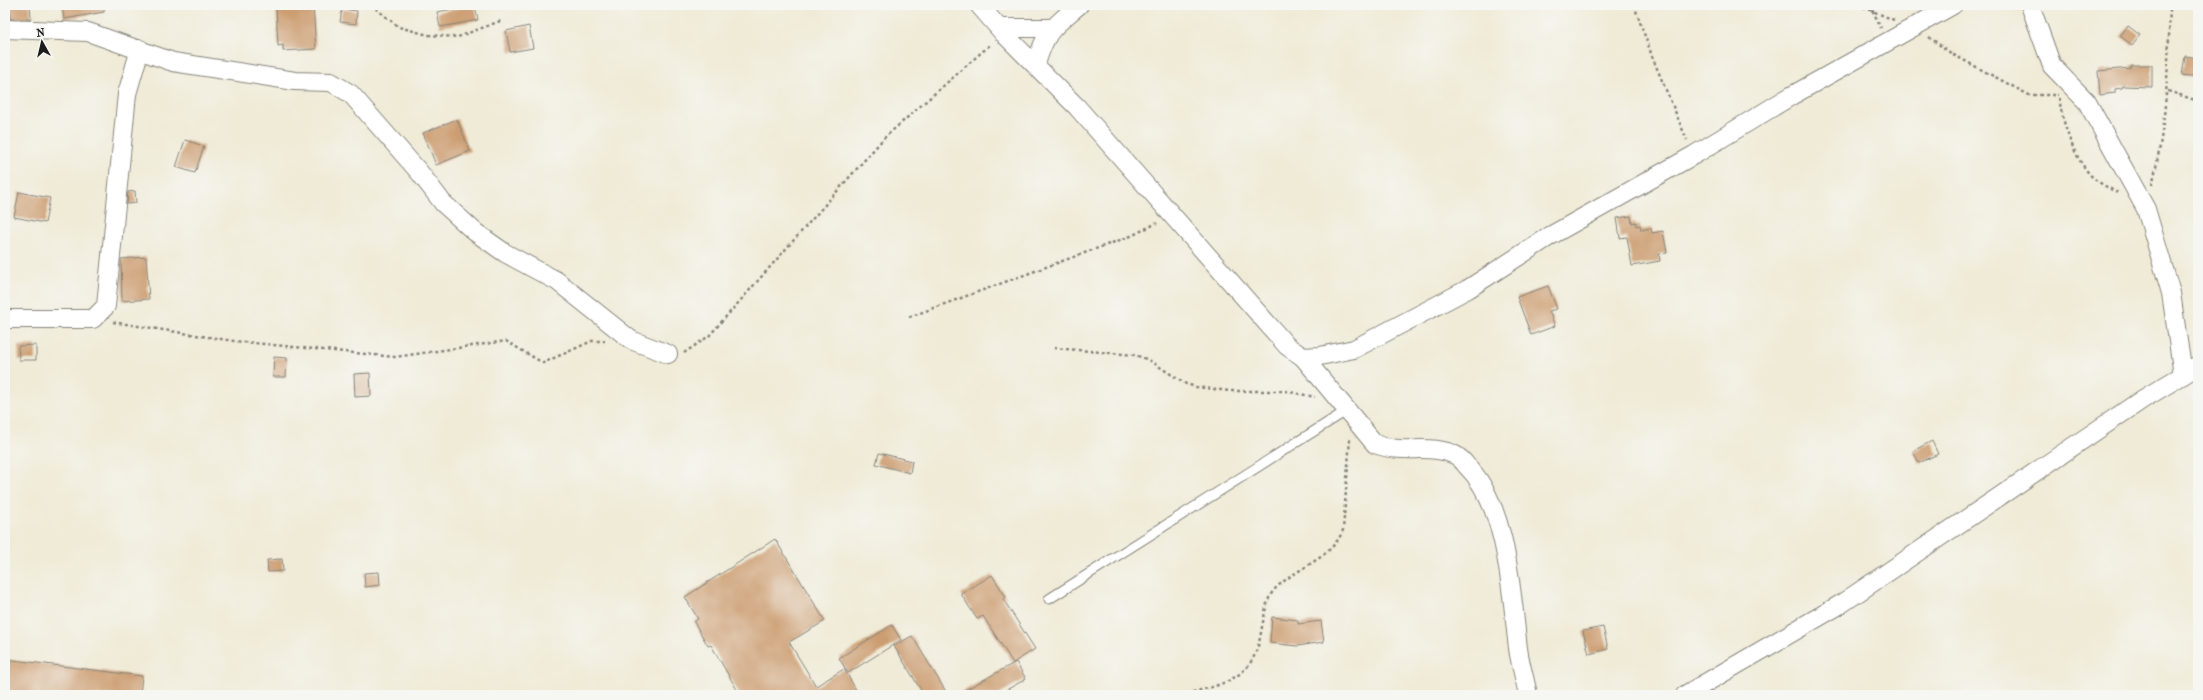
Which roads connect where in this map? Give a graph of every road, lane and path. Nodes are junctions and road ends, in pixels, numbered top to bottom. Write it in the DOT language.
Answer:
graph roads {
  1 [pos="371,5"];
  2 [pos="979,5"];
  3 [pos="1079,5"];
  4 [pos="1634,5"];
  5 [pos="1858,5"];
  6 [pos="1870,5"];
  7 [pos="1953,5"];
  8 [pos="2030,5"];
  9 [pos="2170,5"];
  10 [pos="1873,13"];
  11 [pos="503,20"];
  12 [pos="1052,28"];
  13 [pos="5,29"];
  14 [pos="1909,29"];
  15 [pos="1002,31"];
  16 [pos="1887,42"];
  17 [pos="140,49"];
  18 [pos="1036,64"];
  19 [pos="2052,66"];
  20 [pos="2168,91"];
  21 [pos="2058,95"];
  22 [pos="2198,101"];
  23 [pos="1694,155"];
  24 [pos="2121,194"];
  25 [pos="2146,209"];
  26 [pos="1171,216"];
  27 [pos="909,317"];
  28 [pos="5,319"];
  29 [pos="93,319"];
  30 [pos="631,340"];
  31 [pos="1054,348"];
  32 [pos="668,354"];
  33 [pos="1303,357"];
  34 [pos="2191,371"];
  35 [pos="1346,410"];
  36 [pos="1049,598"];
  37 [pos="1181,695"];
  38 [pos="1528,695"];
  39 [pos="1684,695"];
  1 -- 11 [label="path"];
  2 -- 15 [label="street"];
  3 -- 12 [label="street"];
  4 -- 23 [label="path"];
  5 -- 10 [label="path"];
  6 -- 10 [label="path"];
  7 -- 14 [label="street"];
  8 -- 19 [label="street"];
  9 -- 20 [label="path"];
  10 -- 14 [label="path"];
  10 -- 16 [label="path"];
  12 -- 15 [label="street"];
  12 -- 18 [label="street"];
  13 -- 17 [label="street"];
  14 -- 16 [label="street"];
  14 -- 21 [label="path"];
  15 -- 18 [label="street"];
  15 -- 32 [label="path"];
  16 -- 23 [label="street"];
  17 -- 29 [label="street"];
  17 -- 30 [label="street"];
  18 -- 26 [label="street"];
  19 -- 21 [label="path"];
  19 -- 25 [label="street"];
  20 -- 22 [label="path"];
  20 -- 25 [label="path"];
  21 -- 24 [label="path"];
  23 -- 33 [label="street"];
  25 -- 34 [label="street"];
  26 -- 27 [label="path"];
  26 -- 33 [label="street"];
  28 -- 29 [label="street"];
  29 -- 30 [label="path"];
  30 -- 32 [label="street"];
  31 -- 35 [label="path"];
  33 -- 35 [label="street"];
  34 -- 39 [label="street"];
  35 -- 36 [label="lane"];
  35 -- 37 [label="path"];
  35 -- 38 [label="street"];
}
